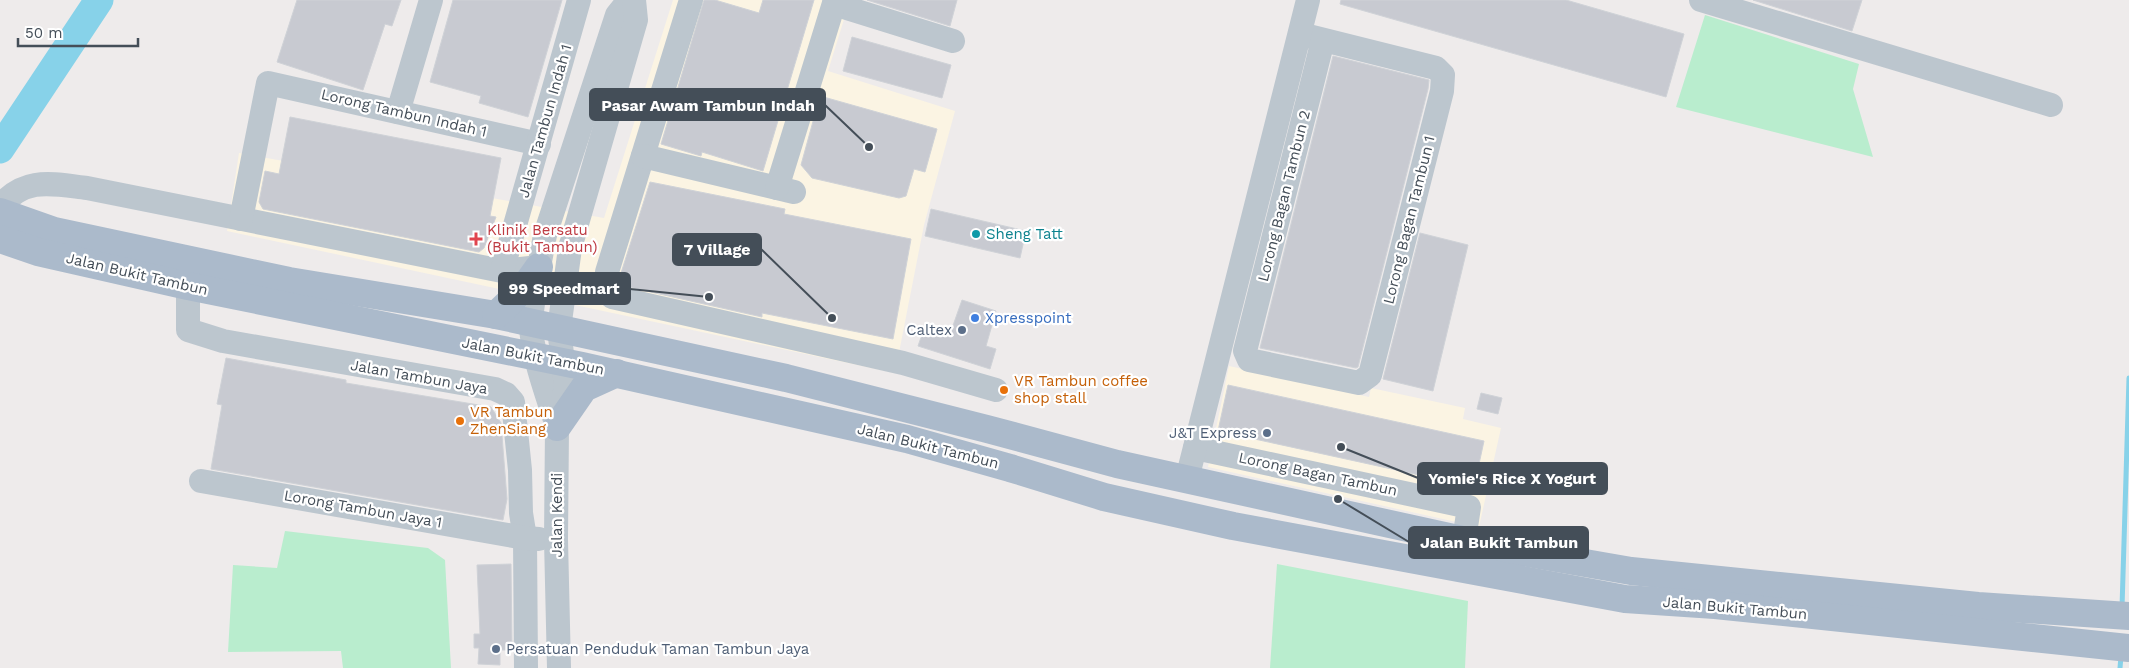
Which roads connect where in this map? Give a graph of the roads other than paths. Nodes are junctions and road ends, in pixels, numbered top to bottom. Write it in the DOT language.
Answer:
graph roads {
  1 [pos="431,0"];
  2 [pos="579,0"];
  3 [pos="629,0"];
  4 [pos="634,0"];
  5 [pos="691,0"];
  6 [pos="1701,0"];
  7 [pos="1305,1"];
  8 [pos="834,2"];
  9 [pos="1300,34"];
  10 [pos="1323,40"];
  11 [pos="953,41"];
  12 [pos="2051,105"];
  13 [pos="398,112"];
  14 [pos="539,144"];
  15 [pos="643,156"];
  16 [pos="0,207"];
  17 [pos="0,212"];
  18 [pos="241,219"];
  19 [pos="0,240"];
  20 [pos="539,267"];
  21 [pos="502,271"];
  22 [pos="188,286"];
  23 [pos="496,315"];
  24 [pos="531,323"];
  25 [pos="559,328"];
  26 [pos="549,360"];
  27 [pos="617,373"];
  28 [pos="1370,375"];
  29 [pos="996,390"];
  30 [pos="557,427"];
  31 [pos="1195,448"];
  32 [pos="1187,479"];
  33 [pos="201,481"];
  34 [pos="525,538"];
  35 [pos="556,540"];
  36 [pos="1464,540"];
  37 [pos="2119,615"];
  38 [pos="2118,648"];
  39 [pos="526,668"];
  40 [pos="559,668"];
  1 -- 13 [label="street"];
  2 -- 14 [label="street, Jalan Tambun Indah 1"];
  3 -- 20 [label="street"];
  4 -- 25 [label="street"];
  5 -- 15 [label="street"];
  6 -- 12 [label="street"];
  7 -- 9 [label="street"];
  8 -- 11 [label="street"];
  8 -- 15 [label="street"];
  9 -- 10 [label="street"];
  9 -- 31 [label="street"];
  10 -- 28 [label="street, Lorong Bagan Tambun 1"];
  10 -- 28 [label="street, Lorong Bagan Tambun 2"];
  13 -- 14 [label="street, Lorong Tambun Indah 1"];
  13 -- 18 [label="street, Lorong Tambun Indah 1"];
  14 -- 21 [label="street, Jalan Tambun Indah 1"];
  15 -- 29 [label="street"];
  16 -- 18 [label="street"];
  17 -- 23 [label="main road, Jalan Bukit Tambun"];
  18 -- 21 [label="street"];
  19 -- 22 [label="main road, Jalan Bukit Tambun"];
  20 -- 21 [label="street"];
  20 -- 23 [label="main road"];
  20 -- 24 [label="street"];
  22 -- 26 [label="main road, Jalan Bukit Tambun"];
  22 -- 34 [label="street, Jalan Tambun Jaya"];
  23 -- 24 [label="main road, Jalan Bukit Tambun"];
  24 -- 25 [label="main road, Jalan Bukit Tambun"];
  24 -- 26 [label="street"];
  25 -- 26 [label="street"];
  25 -- 32 [label="main road, Jalan Bukit Tambun"];
  26 -- 27 [label="main road, Jalan Bukit Tambun"];
  26 -- 30 [label="street, Jalan Kendi"];
  27 -- 30 [label="main road"];
  27 -- 38 [label="main road, Jalan Bukit Tambun"];
  30 -- 35 [label="street, Jalan Kendi"];
  31 -- 32 [label="street"];
  31 -- 36 [label="street, Lorong Bagan Tambun"];
  32 -- 36 [label="main road, Jalan Bukit Tambun"];
  33 -- 34 [label="street, Lorong Tambun Jaya 1"];
  34 -- 35 [label="street"];
  34 -- 39 [label="street, Jalan Tambun Jaya"];
  35 -- 40 [label="street, Jalan Kendi"];
  36 -- 37 [label="main road, Jalan Bukit Tambun"];
}
